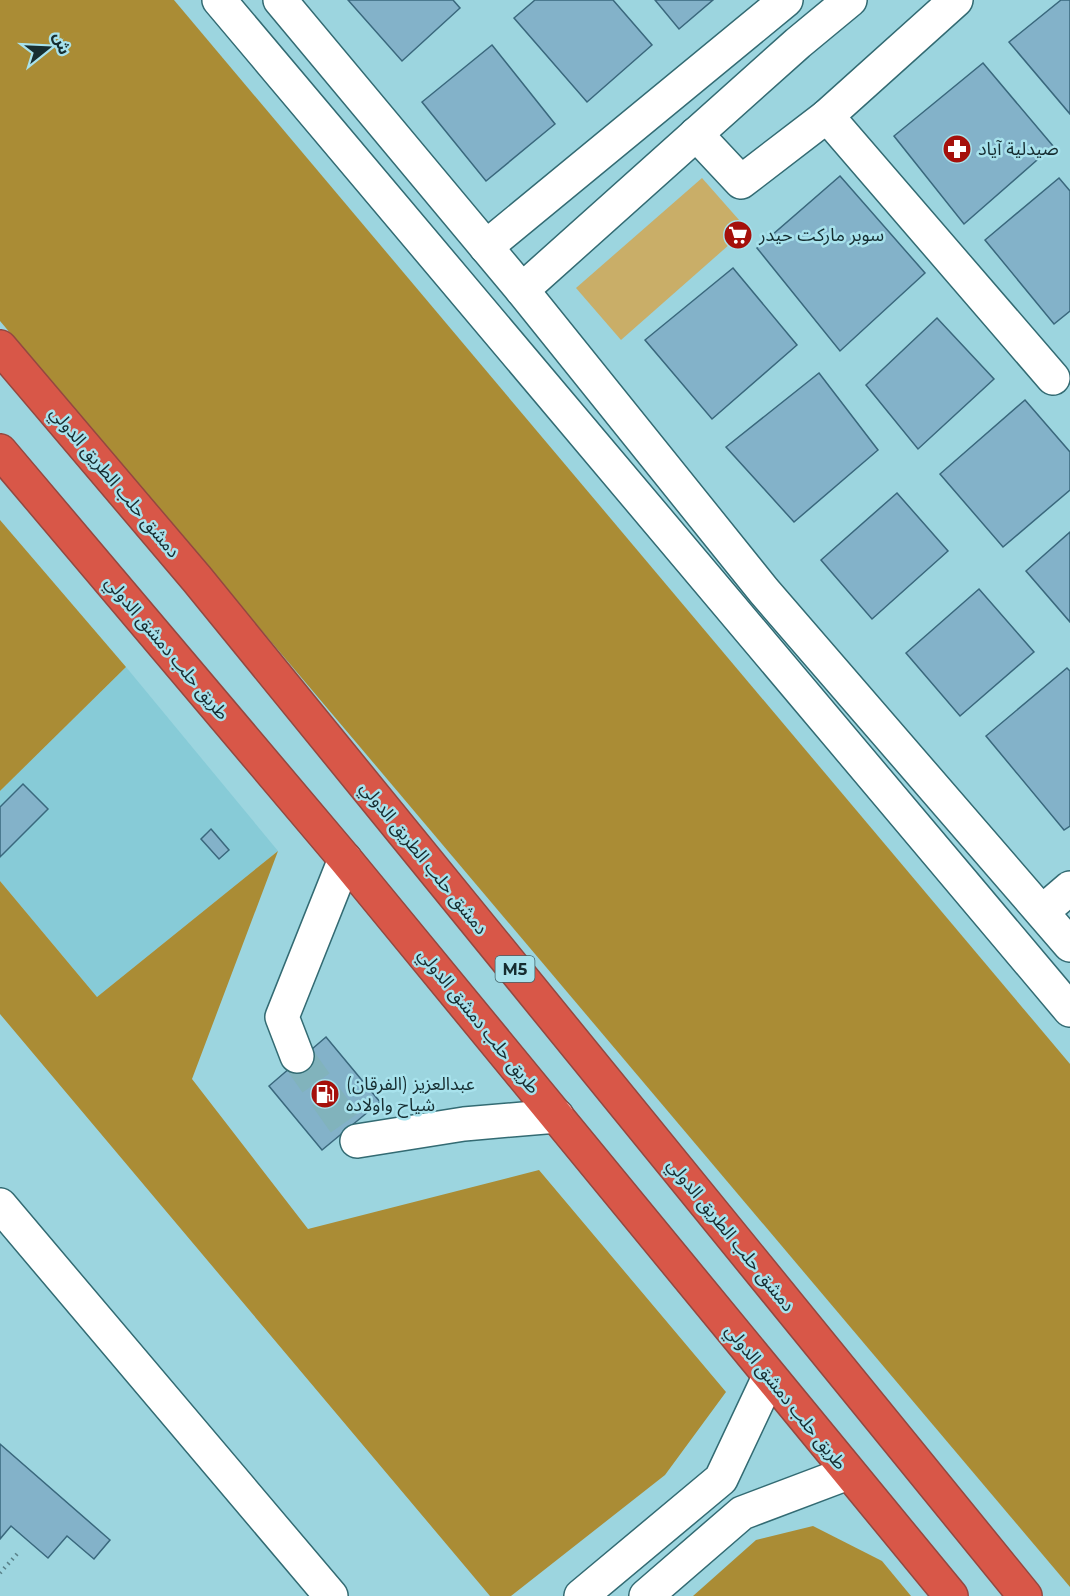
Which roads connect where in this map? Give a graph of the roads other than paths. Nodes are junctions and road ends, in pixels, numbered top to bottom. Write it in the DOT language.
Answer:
graph roads {
  1 [pos="219,0"];
  2 [pos="280,0"];
  3 [pos="850,0"];
  4 [pos="956,0"];
  5 [pos="779,6"];
  6 [pos="798,43"];
  7 [pos="827,116"];
  8 [pos="696,134"];
  9 [pos="486,247"];
  10 [pos="522,290"];
  11 [pos="0,347"];
  12 [pos="1064,381"];
  13 [pos="0,451"];
  14 [pos="345,858"];
  15 [pos="1070,888"];
  16 [pos="1042,912"];
  17 [pos="1070,945"];
  18 [pos="1070,1010"];
  19 [pos="297,1056"];
  20 [pos="557,1116"];
  21 [pos="357,1141"];
  22 [pos="0,1205"];
  23 [pos="769,1377"];
  24 [pos="848,1473"];
  25 [pos="331,1596"];
  26 [pos="581,1596"];
  27 [pos="646,1596"];
  28 [pos="951,1596"];
  29 [pos="1025,1596"];
  1 -- 18 [label="street"];
  2 -- 9 [label="street"];
  3 -- 6 [label="street"];
  4 -- 7 [label="street"];
  5 -- 6 [label="street"];
  5 -- 9 [label="street"];
  6 -- 8 [label="street"];
  7 -- 8 [label="street"];
  7 -- 12 [label="street"];
  8 -- 10 [label="street"];
  9 -- 10 [label="street"];
  10 -- 16 [label="street"];
  11 -- 29 [label="highway, دمشق حلب الطريق الدولي / M5"];
  13 -- 14 [label="highway, طريق حلب دمشق الدولي"];
  14 -- 19 [label="street"];
  14 -- 20 [label="highway, طريق حلب دمشق الدولي"];
  15 -- 16 [label="street"];
  16 -- 17 [label="street"];
  20 -- 21 [label="street"];
  20 -- 23 [label="highway, طريق حلب دمشق الدولي"];
  22 -- 25 [label="street"];
  23 -- 24 [label="highway, طريق حلب دمشق الدولي"];
  23 -- 26 [label="street"];
  24 -- 27 [label="street"];
  24 -- 28 [label="highway, طريق حلب دمشق الدولي"];
}
